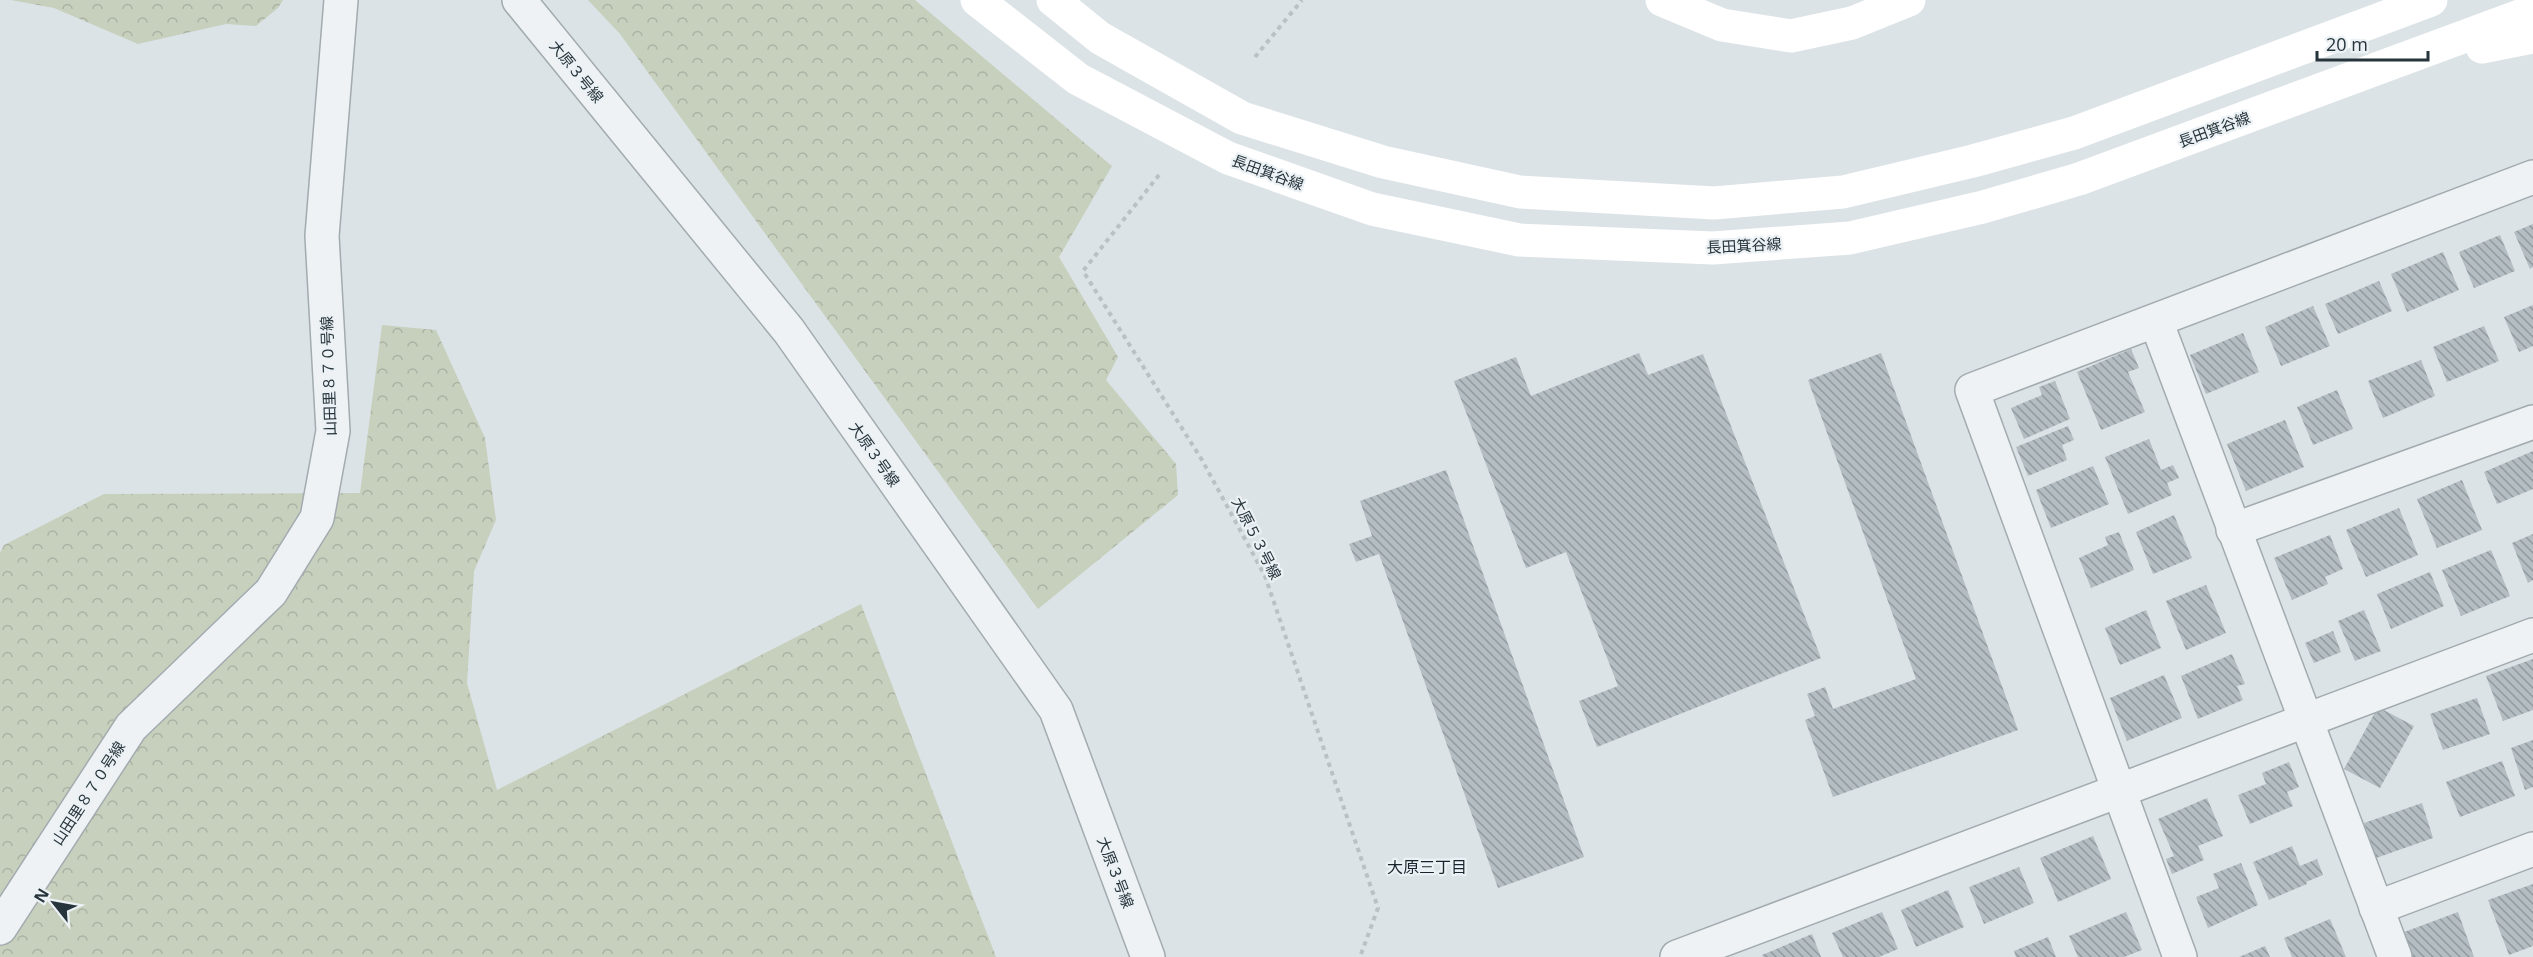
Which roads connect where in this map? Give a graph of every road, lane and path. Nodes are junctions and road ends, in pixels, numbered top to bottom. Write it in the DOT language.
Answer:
graph roads {
  1 [pos="341,0"];
  2 [pos="519,0"];
  3 [pos="977,0"];
  4 [pos="1053,0"];
  5 [pos="1302,0"];
  6 [pos="1662,0"];
  7 [pos="1909,0"];
  8 [pos="2407,0"];
  9 [pos="2431,0"];
  10 [pos="2533,11"];
  11 [pos="2375,20"];
  12 [pos="2533,37"];
  13 [pos="1255,57"];
  14 [pos="2388,64"];
  15 [pos="1159,175"];
  16 [pos="2533,177"];
  17 [pos="2156,321"];
  18 [pos="2533,422"];
  19 [pos="2233,530"];
  20 [pos="2533,635"];
  21 [pos="2304,720"];
  22 [pos="2118,790"];
  23 [pos="2533,849"];
  24 [pos="2376,908"];
  25 [pos="0,928"];
  26 [pos="1148,957"];
  27 [pos="1360,957"];
  28 [pos="1677,957"];
  29 [pos="2180,957"];
  30 [pos="2395,957"];
  1 -- 25 [label="street, 山田里８７０号線"];
  2 -- 26 [label="street, 大原３号線"];
  3 -- 14 [label="street, 長田箕谷線"];
  4 -- 11 [label="street"];
  5 -- 13 [label="path"];
  6 -- 7 [label="street"];
  8 -- 11 [label="street"];
  9 -- 11 [label="street"];
  10 -- 14 [label="street, 長田箕谷線"];
  12 -- 14 [label="street"];
  15 -- 27 [label="path, 大原５３号線"];
  16 -- 17 [label="street"];
  17 -- 19 [label="street"];
  17 -- 22 [label="street"];
  18 -- 19 [label="street"];
  19 -- 21 [label="street"];
  20 -- 21 [label="street"];
  21 -- 22 [label="street"];
  21 -- 24 [label="street"];
  22 -- 28 [label="street"];
  22 -- 29 [label="street"];
  23 -- 24 [label="street"];
  24 -- 30 [label="street"];
}
